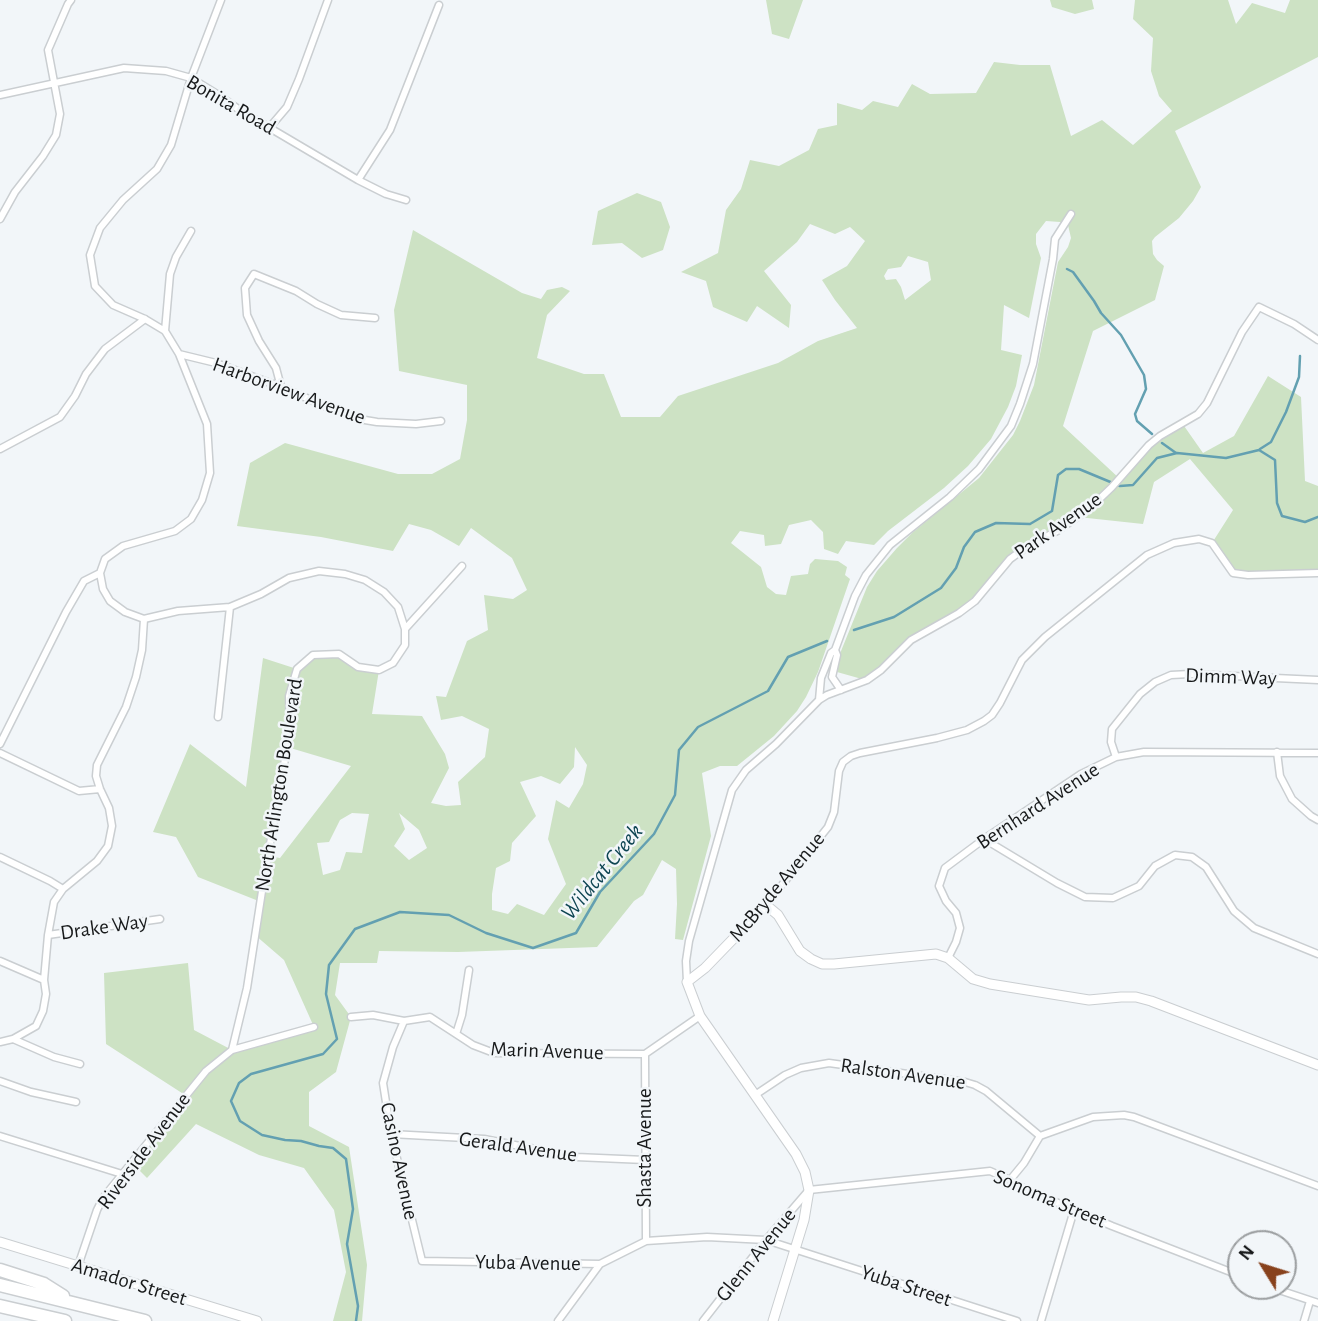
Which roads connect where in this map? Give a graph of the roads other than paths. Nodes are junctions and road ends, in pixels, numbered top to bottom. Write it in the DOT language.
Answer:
graph roads {
  1 [pos="71,0"];
  2 [pos="220,0"];
  3 [pos="328,0"];
  4 [pos="439,5"];
  5 [pos="191,78"];
  6 [pos="54,83"];
  7 [pos="0,95"];
  8 [pos="270,127"];
  9 [pos="358,180"];
  10 [pos="406,201"];
  11 [pos="1071,214"];
  12 [pos="0,219"];
  13 [pos="191,231"];
  14 [pos="145,318"];
  15 [pos="375,318"];
  16 [pos="165,331"];
  17 [pos="1318,340"];
  18 [pos="179,354"];
  19 [pos="281,387"];
  20 [pos="441,421"];
  21 [pos="0,449"];
  22 [pos="462,566"];
  23 [pos="100,573"];
  24 [pos="1318,573"];
  25 [pos="230,607"];
  26 [pos="145,619"];
  27 [pos="405,629"];
  28 [pos="835,650"];
  29 [pos="823,675"];
  30 [pos="832,677"];
  31 [pos="1318,680"];
  32 [pos="841,690"];
  33 [pos="819,700"];
  34 [pos="218,718"];
  35 [pos="0,744"];
  36 [pos="1277,752"];
  37 [pos="0,753"];
  38 [pos="1318,753"];
  39 [pos="1116,757"];
  40 [pos="100,789"];
  41 [pos="1318,820"];
  42 [pos="984,839"];
  43 [pos="0,857"];
  44 [pos="63,889"];
  45 [pos="766,905"];
  46 [pos="160,919"];
  47 [pos="48,934"];
  48 [pos="1318,954"];
  49 [pos="948,958"];
  50 [pos="0,961"];
  51 [pos="469,970"];
  52 [pos="44,981"];
  53 [pos="687,982"];
  54 [pos="701,1016"];
  55 [pos="351,1017"];
  56 [pos="404,1021"];
  57 [pos="314,1027"];
  58 [pos="456,1034"];
  59 [pos="13,1039"];
  60 [pos="0,1042"];
  61 [pos="232,1050"];
  62 [pos="645,1054"];
  63 [pos="80,1064"];
  64 [pos="1318,1065"];
  65 [pos="0,1081"];
  66 [pos="755,1095"];
  67 [pos="76,1102"];
  68 [pos="391,1134"];
  69 [pos="0,1136"];
  70 [pos="1040,1136"];
  71 [pos="645,1160"];
  72 [pos="121,1174"];
  73 [pos="1010,1180"];
  74 [pos="1318,1186"];
  75 [pos="809,1190"];
  76 [pos="1074,1210"];
  77 [pos="766,1240"];
  78 [pos="646,1241"];
  79 [pos="0,1242"];
  80 [pos="796,1250"];
  81 [pos="422,1261"];
  82 [pos="600,1264"];
  83 [pos="78,1266"];
  84 [pos="0,1270"];
  85 [pos="1227,1270"];
  86 [pos="0,1285"];
  87 [pos="1297,1296"];
  88 [pos="1310,1301"];
  89 [pos="72,1302"];
  90 [pos="1318,1303"];
  91 [pos="0,1306"];
  92 [pos="0,1315"];
  93 [pos="38,1321"];
  94 [pos="65,1321"];
  95 [pos="145,1321"];
  96 [pos="257,1321"];
  97 [pos="558,1321"];
  98 [pos="703,1321"];
  99 [pos="773,1321"];
  100 [pos="1017,1321"];
  101 [pos="1041,1321"];
  102 [pos="1304,1321"];
  1 -- 6 [label="street"];
  2 -- 5 [label="street"];
  3 -- 8 [label="street"];
  4 -- 9 [label="street"];
  5 -- 6 [label="street, Bonita Road"];
  5 -- 8 [label="street, Bonita Road"];
  5 -- 14 [label="street"];
  6 -- 7 [label="street, Bonita Road"];
  6 -- 12 [label="street"];
  8 -- 9 [label="street, Bonita Road"];
  9 -- 10 [label="street, Bonita Road"];
  11 -- 28 [label="street"];
  13 -- 16 [label="street"];
  14 -- 16 [label="street"];
  14 -- 21 [label="street"];
  15 -- 19 [label="street"];
  16 -- 18 [label="street"];
  17 -- 32 [label="street, Park Avenue"];
  18 -- 19 [label="street, Harborview Avenue"];
  18 -- 23 [label="street"];
  19 -- 20 [label="street, Harborview Avenue"];
  22 -- 27 [label="street"];
  23 -- 26 [label="street"];
  23 -- 35 [label="street"];
  24 -- 45 [label="street, McBryde Avenue"];
  25 -- 26 [label="street"];
  25 -- 27 [label="street"];
  25 -- 34 [label="street"];
  26 -- 40 [label="street"];
  27 -- 61 [label="street, North Arlington Boulevard"];
  28 -- 29 [label="street"];
  28 -- 30 [label="street"];
  29 -- 30 [label="street"];
  29 -- 33 [label="street"];
  30 -- 32 [label="street"];
  31 -- 39 [label="street, Dimm Way"];
  32 -- 33 [label="street, Park Avenue"];
  33 -- 53 [label="street, Park Avenue"];
  36 -- 38 [label="street, Bernhard Avenue"];
  36 -- 39 [label="street, Bernhard Avenue"];
  36 -- 41 [label="street"];
  37 -- 40 [label="street"];
  39 -- 42 [label="street, Bernhard Avenue"];
  40 -- 44 [label="street"];
  42 -- 48 [label="street"];
  42 -- 49 [label="street, Bernhard Avenue"];
  43 -- 44 [label="street"];
  44 -- 47 [label="street"];
  45 -- 49 [label="main road"];
  45 -- 53 [label="main road, McBryde Avenue"];
  46 -- 47 [label="street, Drake Way"];
  47 -- 52 [label="street"];
  49 -- 64 [label="main road"];
  50 -- 52 [label="street"];
  51 -- 58 [label="street"];
  52 -- 59 [label="street"];
  53 -- 54 [label="main road"];
  54 -- 62 [label="street"];
  54 -- 66 [label="main road"];
  55 -- 56 [label="street, Marin Avenue"];
  56 -- 58 [label="street, Marin Avenue"];
  56 -- 68 [label="street, Casino Avenue"];
  57 -- 61 [label="street"];
  58 -- 62 [label="street, Marin Avenue"];
  59 -- 60 [label="street"];
  59 -- 63 [label="street"];
  61 -- 72 [label="street, Riverside Avenue"];
  62 -- 71 [label="street, Shasta Avenue"];
  65 -- 67 [label="street"];
  66 -- 70 [label="street, Ralston Avenue"];
  66 -- 75 [label="main road"];
  68 -- 71 [label="street, Gerald Avenue"];
  68 -- 81 [label="street, Casino Avenue"];
  69 -- 72 [label="street"];
  70 -- 73 [label="street"];
  70 -- 74 [label="street"];
  71 -- 78 [label="street, Shasta Avenue"];
  72 -- 83 [label="street, Riverside Avenue"];
  73 -- 75 [label="street, Sonoma Street"];
  73 -- 76 [label="street, Sonoma Street"];
  75 -- 77 [label="street, Glenn Avenue"];
  75 -- 80 [label="main road"];
  76 -- 85 [label="street, Sonoma Street"];
  76 -- 101 [label="street"];
  77 -- 78 [label="street, Yuba Avenue"];
  77 -- 80 [label="street, Yuba Avenue"];
  77 -- 98 [label="street, Glenn Avenue"];
  78 -- 82 [label="street, Yuba Avenue"];
  79 -- 83 [label="main road, Amador Street"];
  80 -- 99 [label="main road"];
  80 -- 100 [label="street, Yuba Street"];
  81 -- 82 [label="street, Yuba Avenue"];
  82 -- 97 [label="street"];
  83 -- 96 [label="main road, Amador Street"];
  84 -- 89 [label="highway"];
  86 -- 89 [label="highway"];
  87 -- 88 [label="street"];
  88 -- 90 [label="street"];
  88 -- 102 [label="street"];
  89 -- 95 [label="highway"];
  91 -- 94 [label="highway"];
  92 -- 93 [label="highway"];
}
